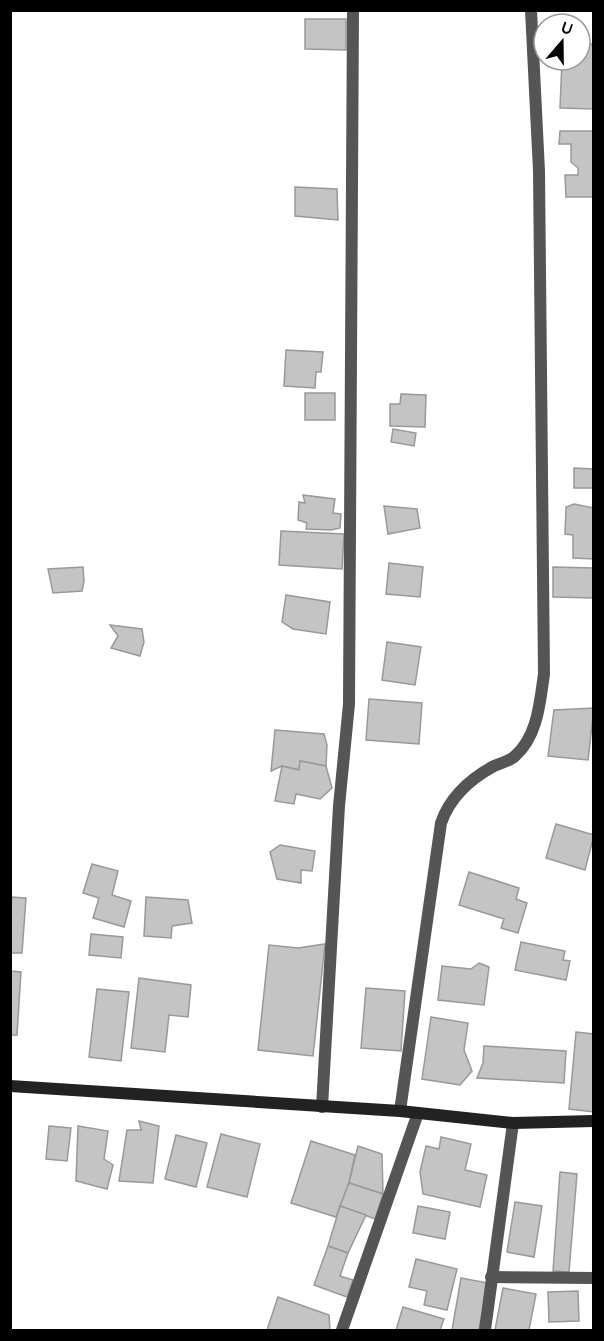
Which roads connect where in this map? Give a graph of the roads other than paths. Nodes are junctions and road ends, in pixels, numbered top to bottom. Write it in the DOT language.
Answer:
graph roads {
  1 [pos="353,10"];
  2 [pos="531,10"];
  3 [pos="10,1086"];
  4 [pos="322,1107"];
  5 [pos="400,1111"];
  6 [pos="418,1113"];
  7 [pos="594,1121"];
  8 [pos="513,1124"];
  9 [pos="491,1277"];
  10 [pos="594,1278"];
  11 [pos="342,1330"];
  12 [pos="485,1330"];
  1 -- 4 [label="street"];
  2 -- 5 [label="street"];
  3 -- 4 [label="street"];
  4 -- 5 [label="street"];
  5 -- 6 [label="street"];
  6 -- 8 [label="street"];
  6 -- 11 [label="street"];
  7 -- 8 [label="street"];
  8 -- 9 [label="street"];
  9 -- 10 [label="street"];
  9 -- 12 [label="street"];
}
